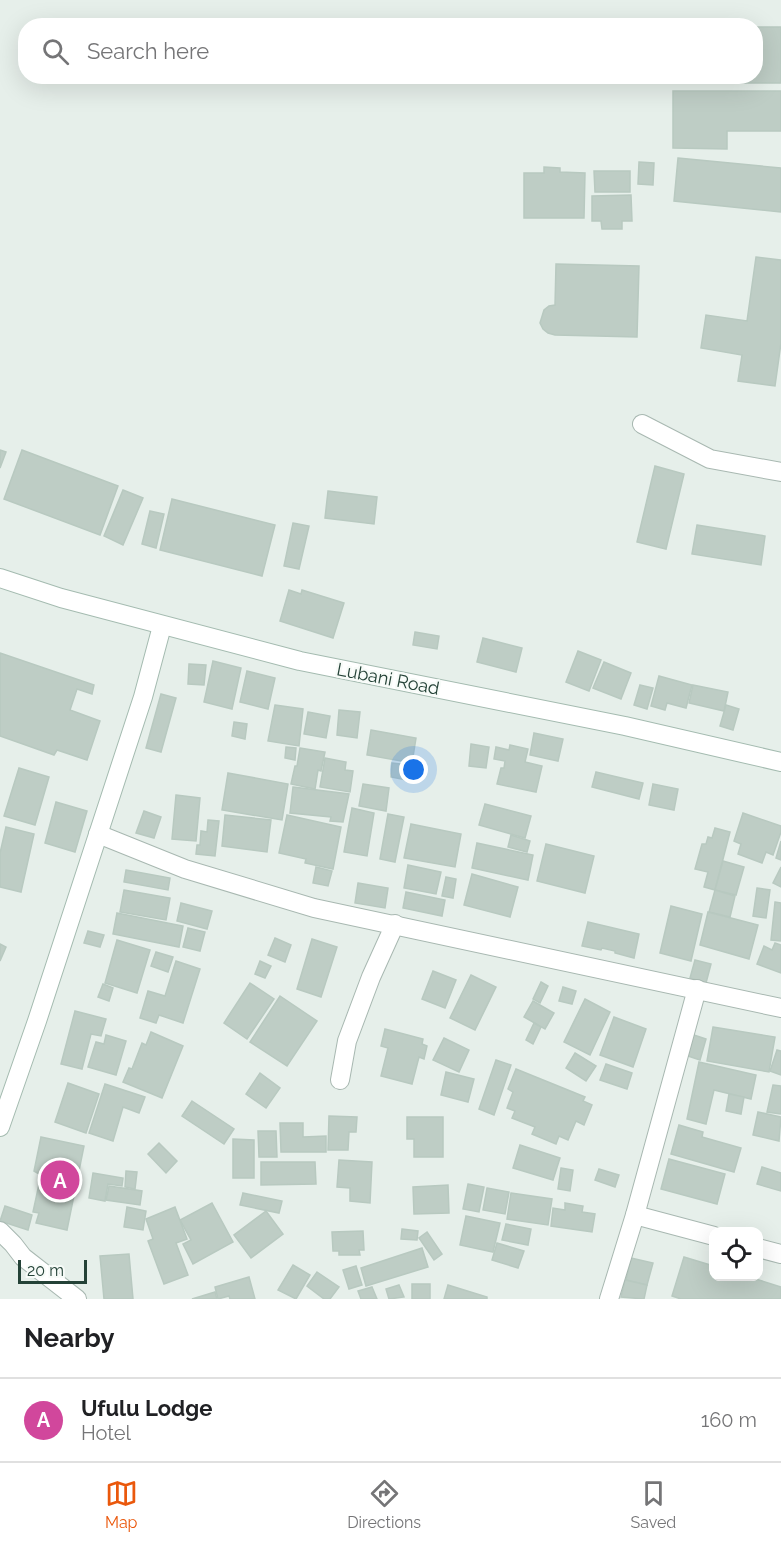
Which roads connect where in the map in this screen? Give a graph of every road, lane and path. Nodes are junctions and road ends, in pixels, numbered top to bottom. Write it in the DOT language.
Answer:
graph roads {
  1 [pos="642,424"];
  2 [pos="781,472"];
  3 [pos="0,578"];
  4 [pos="162,626"];
  5 [pos="781,762"];
  6 [pos="98,834"];
  7 [pos="395,924"];
  8 [pos="697,989"];
  9 [pos="781,1008"];
  10 [pos="340,1080"];
  11 [pos="0,1127"];
  12 [pos="635,1215"];
  13 [pos="0,1231"];
  14 [pos="709,1235"];
  15 [pos="763,1249"];
  16 [pos="781,1254"];
  17 [pos="77,1299"];
  18 [pos="609,1299"];
  1 -- 2 [label="street"];
  3 -- 4 [label="street, Lubani Road"];
  4 -- 5 [label="street, Lubani Road"];
  4 -- 6 [label="street"];
  6 -- 7 [label="street"];
  6 -- 11 [label="street"];
  7 -- 8 [label="street"];
  7 -- 10 [label="street"];
  8 -- 9 [label="street"];
  8 -- 12 [label="street"];
  12 -- 14 [label="street"];
  12 -- 18 [label="street"];
  13 -- 17 [label="street"];
  15 -- 16 [label="street"];
}
